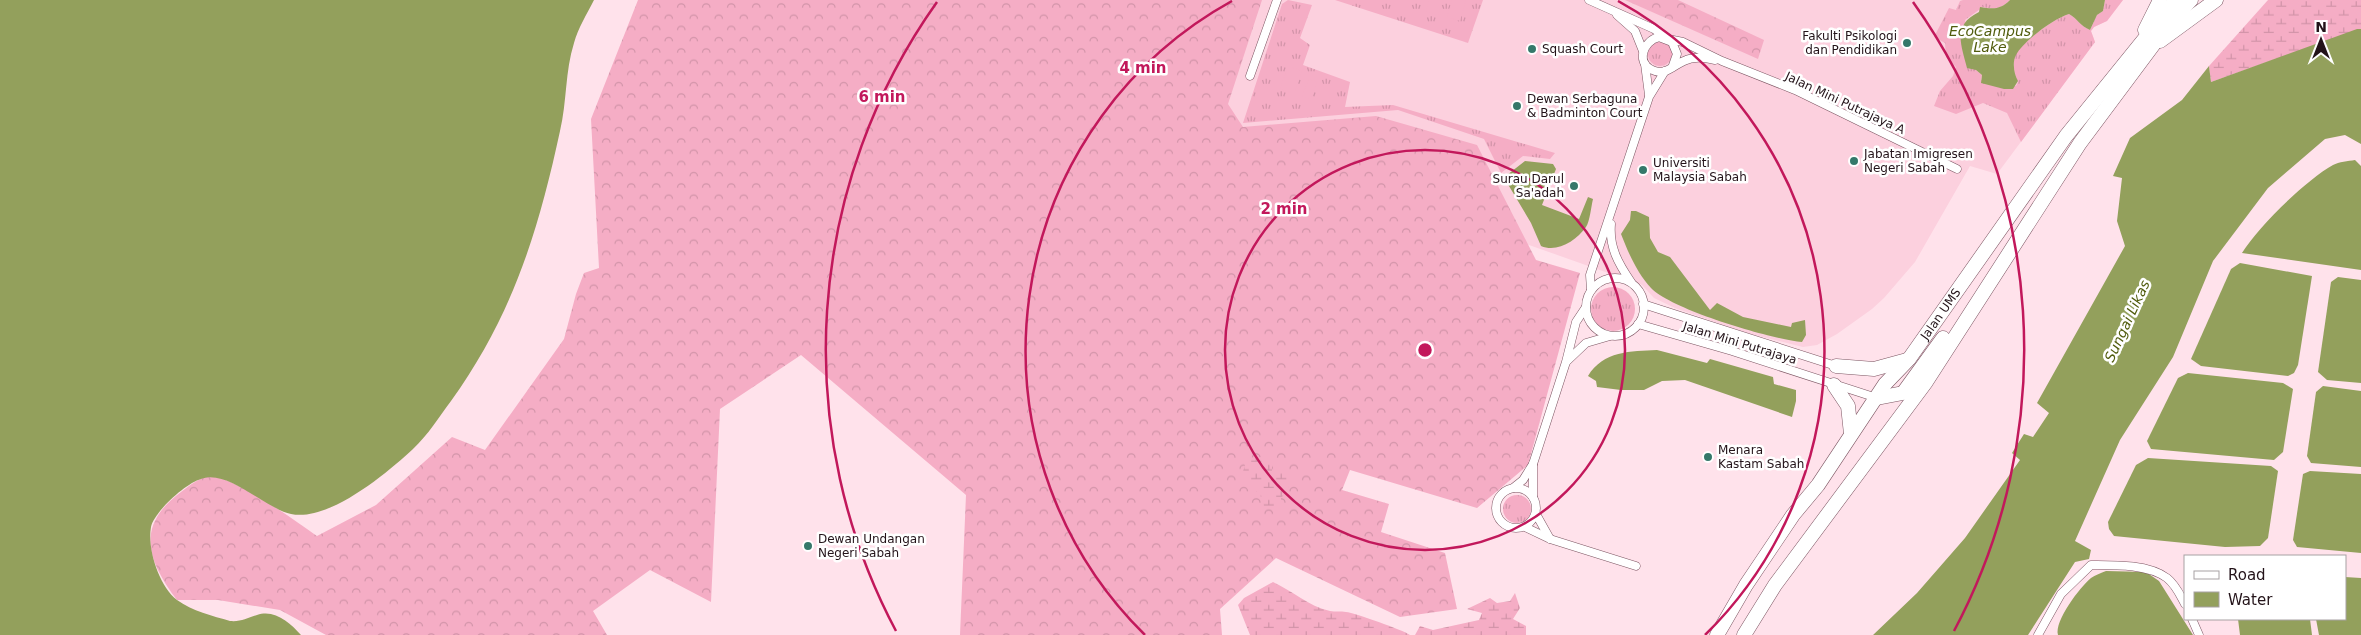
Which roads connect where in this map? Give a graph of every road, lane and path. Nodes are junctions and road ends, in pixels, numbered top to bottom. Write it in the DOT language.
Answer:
graph roads {
  1 [pos="1277,0"];
  2 [pos="1589,0"];
  3 [pos="2160,0"];
  4 [pos="2176,0"];
  5 [pos="2190,0"];
  6 [pos="2216,0"];
  7 [pos="1614,12"];
  8 [pos="1668,39"];
  9 [pos="2145,45"];
  10 [pos="1643,51"];
  11 [pos="1722,61"];
  12 [pos="1646,64"];
  13 [pos="1669,69"];
  14 [pos="1250,76"];
  15 [pos="1650,96"];
  16 [pos="1957,168"];
  17 [pos="1612,212"];
  18 [pos="1634,286"];
  19 [pos="1591,290"];
  20 [pos="1643,304"];
  21 [pos="1586,307"];
  22 [pos="1970,311"];
  23 [pos="1638,324"];
  24 [pos="1612,336"];
  25 [pos="1909,359"];
  26 [pos="1566,362"];
  27 [pos="1836,366"];
  28 [pos="1834,385"];
  29 [pos="1877,398"];
  30 [pos="1851,434"];
  31 [pos="1534,464"];
  32 [pos="1513,488"];
  33 [pos="1533,496"];
  34 [pos="1536,514"];
  35 [pos="1525,527"];
  36 [pos="1550,539"];
  37 [pos="1636,566"];
  38 [pos="2184,602"];
  39 [pos="2192,620"];
  40 [pos="1717,635"];
  41 [pos="1744,635"];
  42 [pos="2038,635"];
  43 [pos="2199,635"];
  1 -- 14 [label="street"];
  2 -- 7 [label="street"];
  3 -- 9 [label="highway"];
  4 -- 9 [label="highway, Jalan UMS"];
  5 -- 9 [label="highway, Jalan UMS"];
  6 -- 9 [label="highway"];
  7 -- 8 [label="street"];
  7 -- 10 [label="street"];
  8 -- 10 [label="street"];
  8 -- 11 [label="street"];
  8 -- 13 [label="street"];
  9 -- 22 [label="highway, Jalan UMS"];
  9 -- 25 [label="highway, Jalan UMS"];
  10 -- 12 [label="street"];
  11 -- 13 [label="street"];
  11 -- 16 [label="street, Jalan Mini Putrajaya A"];
  12 -- 13 [label="street"];
  12 -- 15 [label="street"];
  13 -- 15 [label="street"];
  15 -- 17 [label="street"];
  17 -- 18 [label="street"];
  17 -- 19 [label="street"];
  18 -- 19 [label="street"];
  18 -- 20 [label="street"];
  19 -- 21 [label="street"];
  20 -- 23 [label="street"];
  20 -- 27 [label="street, Jalan Mini Putrajaya"];
  21 -- 24 [label="street"];
  21 -- 26 [label="street"];
  22 -- 29 [label="highway"];
  22 -- 41 [label="highway, Jalan UMS"];
  23 -- 24 [label="street"];
  23 -- 28 [label="street, Jalan Mini Putrajaya"];
  24 -- 26 [label="street"];
  25 -- 27 [label="highway"];
  25 -- 29 [label="highway, Jalan UMS"];
  26 -- 31 [label="street"];
  28 -- 29 [label="street, Jalan Mini Putrajaya"];
  28 -- 30 [label="highway"];
  29 -- 30 [label="highway, Jalan UMS"];
  30 -- 40 [label="highway, Jalan UMS"];
  31 -- 32 [label="street"];
  31 -- 33 [label="street"];
  32 -- 33 [label="street"];
  32 -- 35 [label="street"];
  33 -- 34 [label="street"];
  34 -- 35 [label="street"];
  34 -- 36 [label="street"];
  35 -- 36 [label="street"];
  36 -- 37 [label="street"];
  38 -- 42 [label="street"];
  39 -- 43 [label="street"];
}
